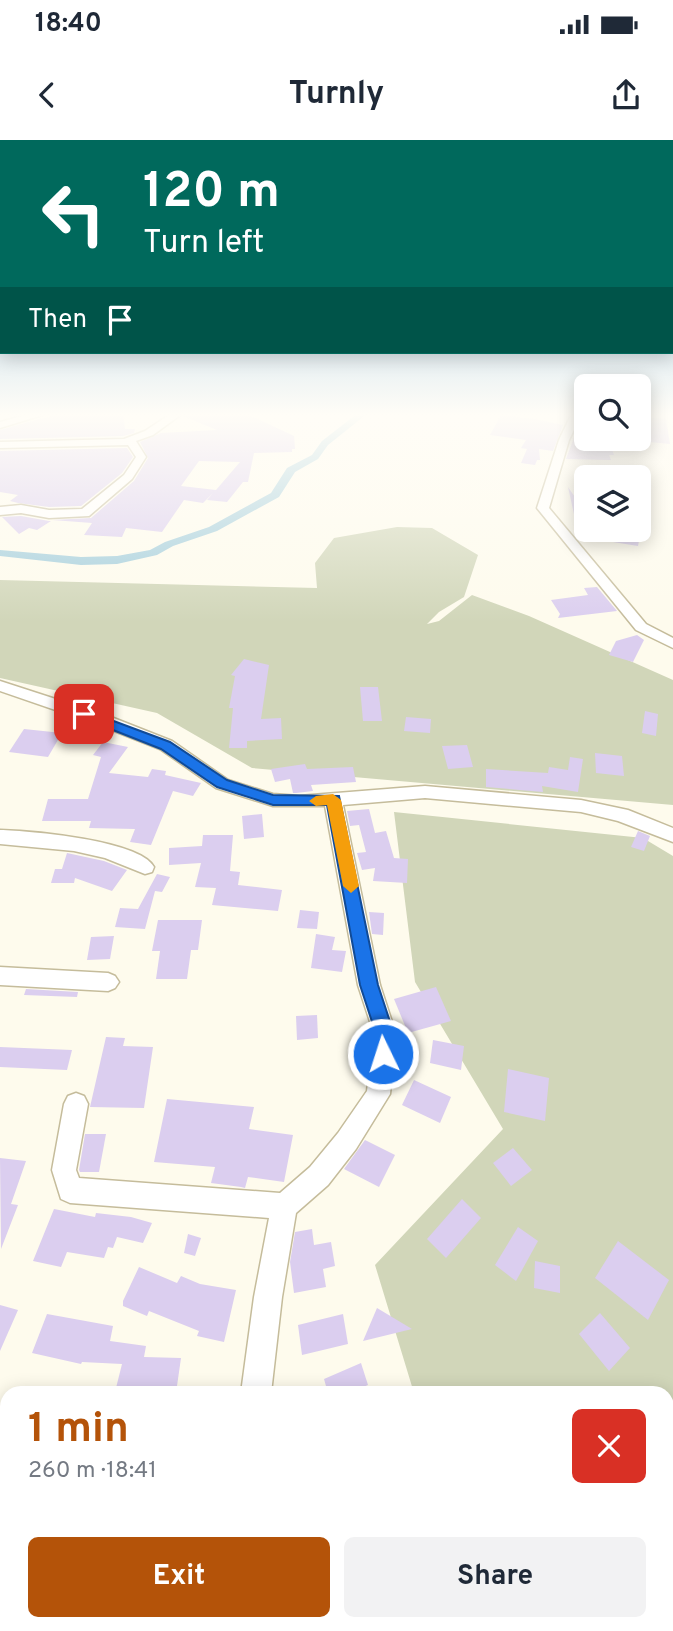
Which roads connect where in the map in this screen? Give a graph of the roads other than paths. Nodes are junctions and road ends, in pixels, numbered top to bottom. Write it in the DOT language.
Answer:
graph roads {
  1 [pos="121,483"];
  2 [pos="551,483"];
  3 [pos="0,511"];
  4 [pos="673,644"];
  5 [pos="0,686"];
  6 [pos="333,800"];
  7 [pos="673,835"];
  8 [pos="0,837"];
  9 [pos="145,867"];
  10 [pos="0,976"];
  11 [pos="108,982"];
  12 [pos="76,1104"];
  13 [pos="284,1206"];
  14 [pos="257,1386"];
  1 -- 3 [label="street"];
  2 -- 4 [label="street"];
  5 -- 6 [label="street"];
  6 -- 7 [label="street"];
  6 -- 13 [label="street"];
  8 -- 9 [label="street"];
  10 -- 11 [label="street"];
  12 -- 13 [label="street"];
  13 -- 14 [label="street"];
}
